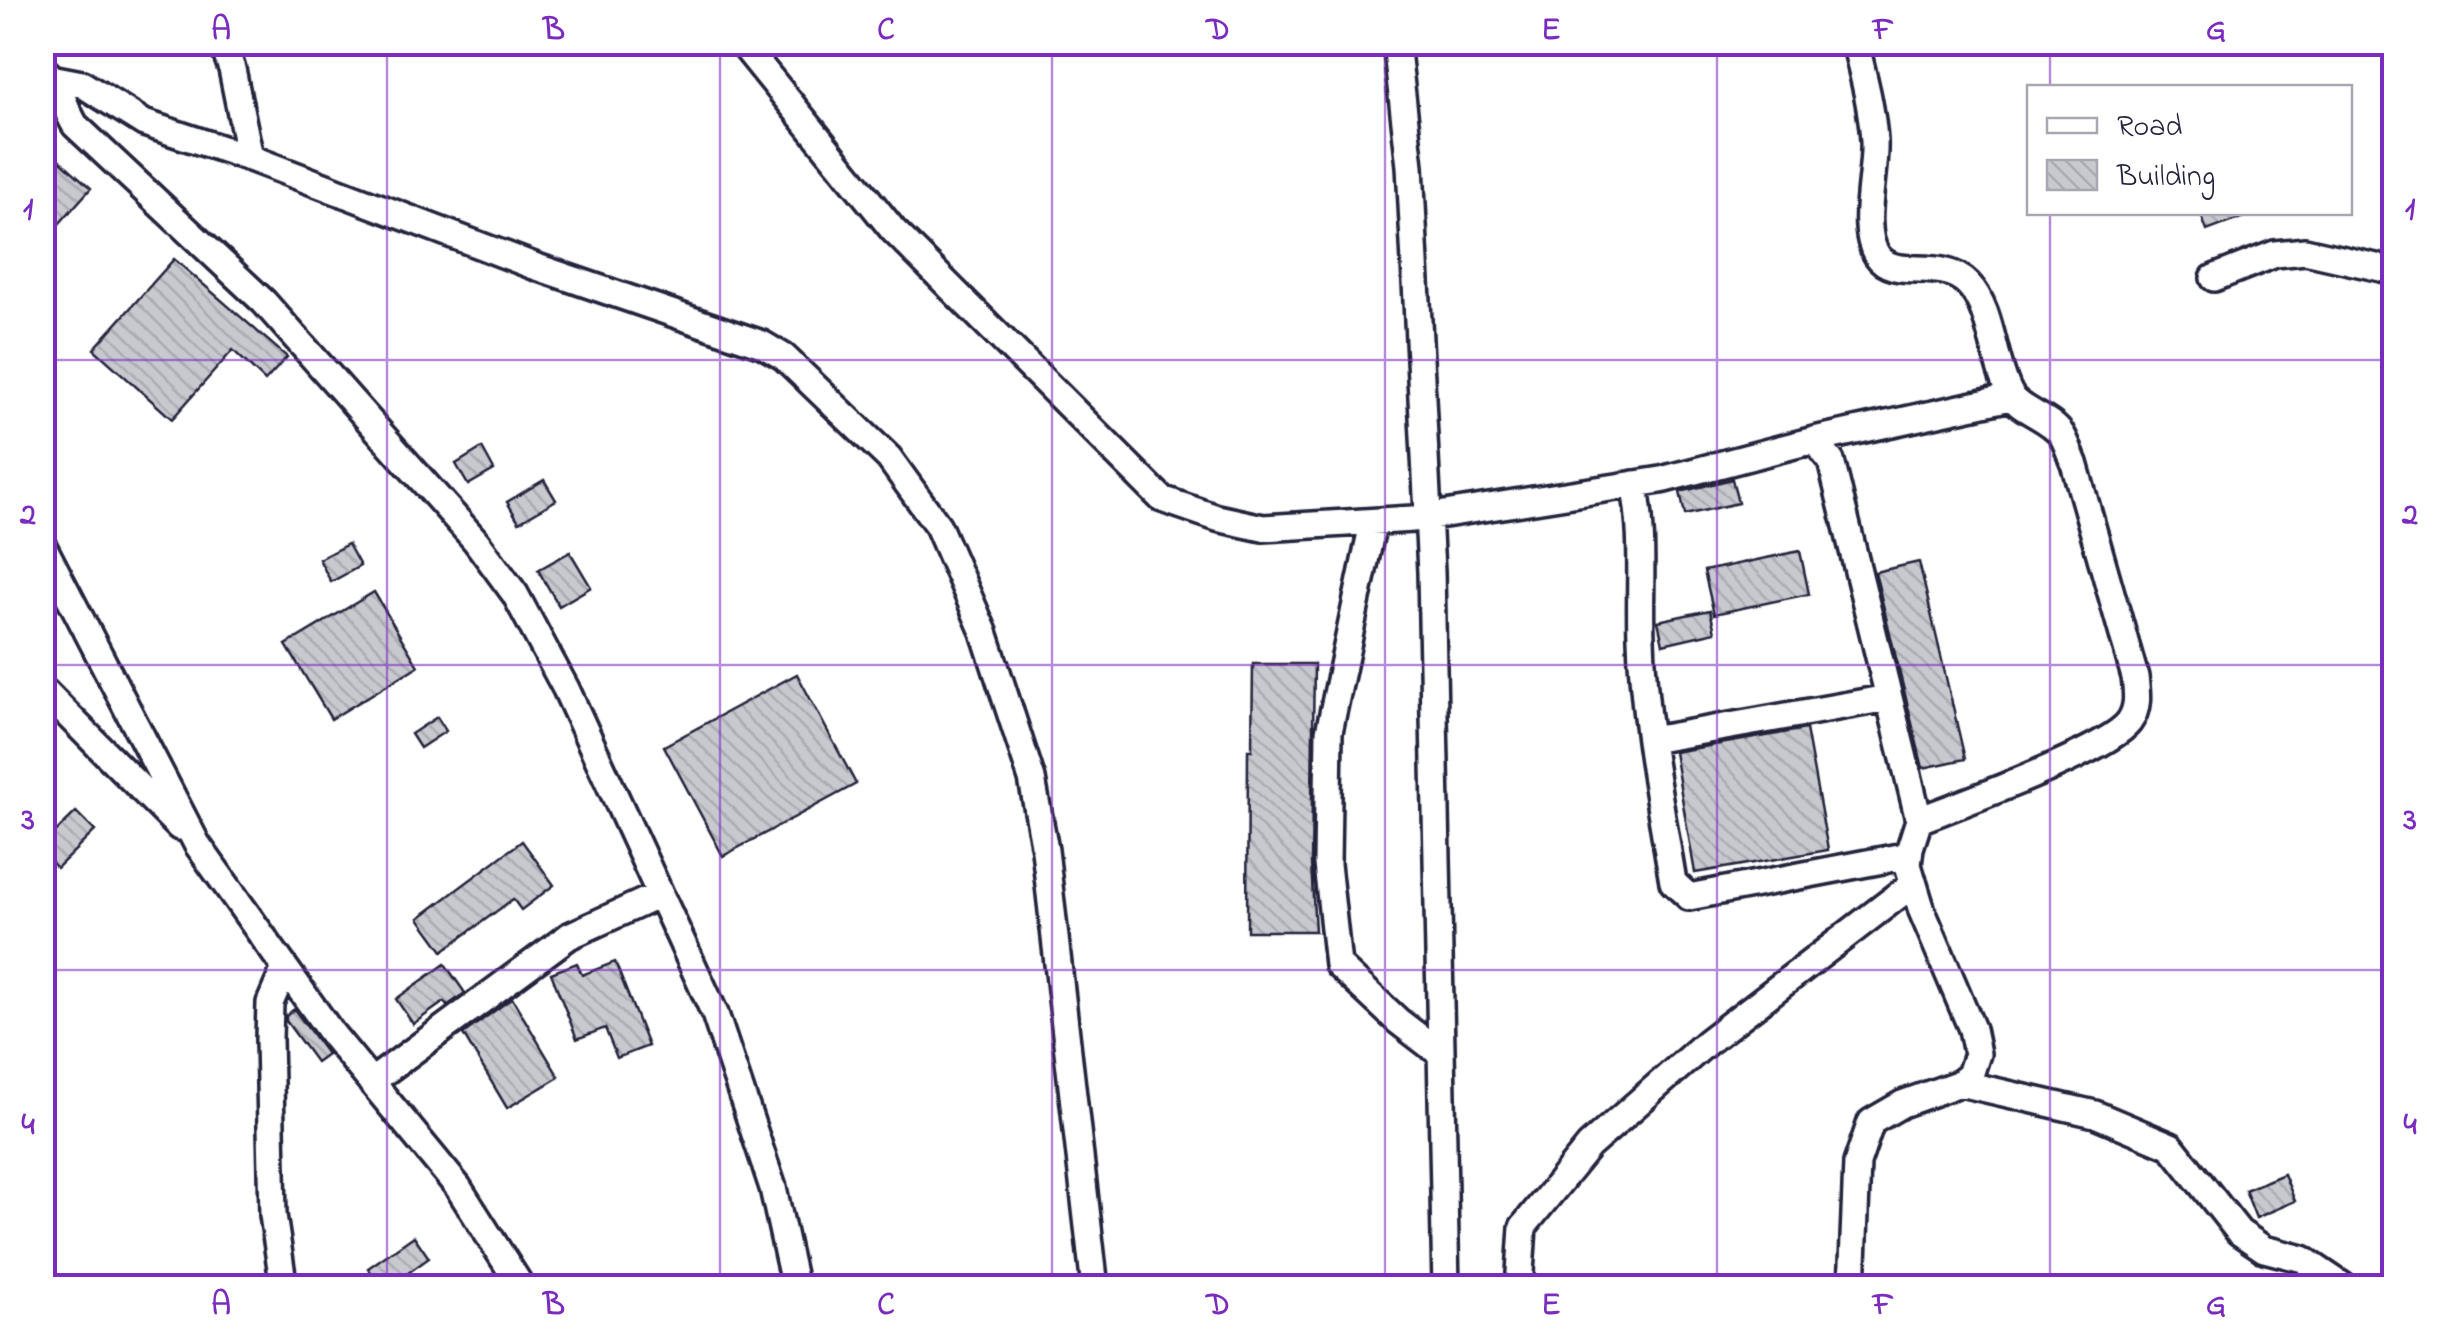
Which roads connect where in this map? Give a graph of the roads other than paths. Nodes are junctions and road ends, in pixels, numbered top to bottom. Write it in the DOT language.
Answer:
graph roads {
  1 [pos="222,42"];
  2 [pos="741,42"];
  3 [pos="1396,42"];
  4 [pos="1855,42"];
  5 [pos="49,73"];
  6 [pos="250,158"];
  7 [pos="2394,272"];
  8 [pos="2214,278"];
  9 [pos="2011,397"];
  10 [pos="1814,440"];
  11 [pos="1634,484"];
  12 [pos="1426,517"];
  13 [pos="1373,523"];
  14 [pos="42,544"];
  15 [pos="42,689"];
  16 [pos="1888,698"];
  17 [pos="1651,740"];
  18 [pos="1919,820"];
  19 [pos="197,844"];
  20 [pos="1909,855"];
  21 [pos="1914,884"];
  22 [pos="659,895"];
  23 [pos="285,968"];
  24 [pos="1441,1054"];
  25 [pos="371,1082"];
  26 [pos="1960,1083"];
  27 [pos="284,1288"];
  28 [pos="522,1288"];
  29 [pos="796,1288"];
  30 [pos="1095,1288"];
  31 [pos="1446,1288"];
  32 [pos="1519,1288"];
  33 [pos="1852,1288"];
  34 [pos="2346,1288"];
  1 -- 6 [label="street"];
  2 -- 13 [label="street"];
  3 -- 12 [label="street"];
  4 -- 9 [label="street"];
  5 -- 6 [label="street"];
  5 -- 22 [label="street"];
  6 -- 30 [label="street"];
  7 -- 8 [label="street"];
  9 -- 10 [label="street"];
  9 -- 18 [label="street"];
  10 -- 11 [label="street"];
  10 -- 16 [label="street"];
  11 -- 12 [label="street"];
  11 -- 17 [label="street"];
  12 -- 13 [label="street"];
  12 -- 24 [label="street"];
  13 -- 24 [label="street"];
  14 -- 19 [label="street"];
  15 -- 19 [label="street"];
  16 -- 17 [label="street"];
  16 -- 18 [label="street"];
  17 -- 20 [label="street"];
  18 -- 20 [label="street"];
  19 -- 23 [label="street"];
  20 -- 21 [label="street"];
  21 -- 26 [label="street"];
  21 -- 32 [label="street"];
  22 -- 25 [label="street"];
  22 -- 29 [label="street"];
  23 -- 25 [label="street"];
  23 -- 27 [label="street"];
  24 -- 31 [label="street"];
  25 -- 28 [label="street"];
  26 -- 33 [label="street"];
  26 -- 34 [label="street"];
}
